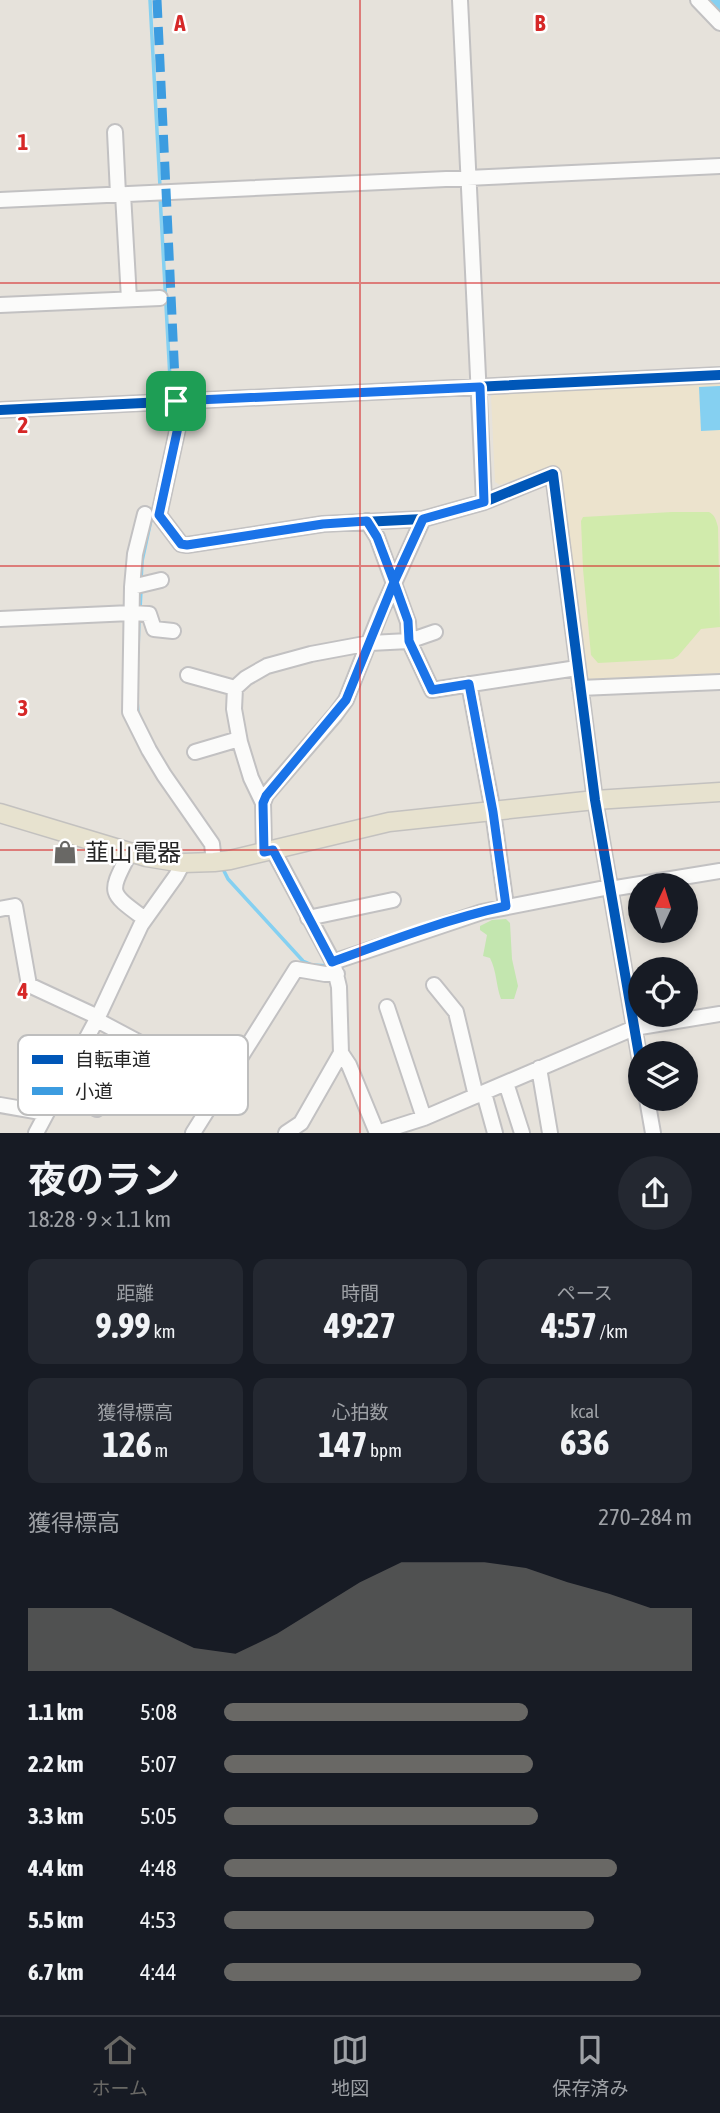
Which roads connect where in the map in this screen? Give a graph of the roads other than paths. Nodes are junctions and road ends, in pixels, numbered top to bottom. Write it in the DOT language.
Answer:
graph roads {
  1 [pos="460,0"];
  2 [pos="698,0"];
  3 [pos="720,23"];
  4 [pos="115,132"];
  5 [pos="720,166"];
  6 [pos="470,178"];
  7 [pos="120,194"];
  8 [pos="0,200"];
  9 [pos="160,298"];
  10 [pos="129,299"];
  11 [pos="0,304"];
  12 [pos="720,375"];
  13 [pos="480,387"];
  14 [pos="172,401"];
  15 [pos="0,410"];
  16 [pos="484,502"];
  17 [pos="145,514"];
  18 [pos="423,519"];
  19 [pos="367,521"];
  20 [pos="161,580"];
  21 [pos="394,582"];
  22 [pos="137,586"];
  23 [pos="136,613"];
  24 [pos="0,619"];
  25 [pos="173,631"];
  26 [pos="435,632"];
  27 [pos="409,641"];
  28 [pos="370,643"];
  29 [pos="577,668"];
  30 [pos="188,675"];
  31 [pos="720,682"];
  32 [pos="469,684"];
  33 [pos="235,688"];
  34 [pos="580,688"];
  35 [pos="239,739"];
  36 [pos="195,752"];
  37 [pos="720,792"];
  38 [pos="595,800"];
  39 [pos="263,803"];
  40 [pos="493,812"];
  41 [pos="0,813"];
  42 [pos="269,851"];
  43 [pos="130,852"];
  44 [pos="214,862"];
  45 [pos="183,863"];
  46 [pos="720,871"];
  47 [pos="610,888"];
  48 [pos="393,900"];
  49 [pos="506,906"];
  50 [pos="0,909"];
  51 [pos="308,918"];
  52 [pos="145,919"];
  53 [pos="335,968"];
  54 [pos="434,985"];
  55 [pos="387,1007"];
  56 [pos="720,1014"];
  57 [pos="97,1019"];
  58 [pos="634,1028"];
  59 [pos="88,1035"];
  60 [pos="126,1035"];
  61 [pos="636,1041"];
  62 [pos="248,1045"];
  63 [pos="341,1053"];
  64 [pos="539,1068"];
  65 [pos="506,1083"];
  66 [pos="480,1094"];
  67 [pos="0,1105"];
  68 [pos="18,1108"];
  69 [pos="649,1111"];
  70 [pos="45,1115"];
  71 [pos="204,1115"];
  72 [pos="424,1118"];
  73 [pos="295,1130"];
  74 [pos="36,1133"];
  75 [pos="193,1133"];
  76 [pos="377,1133"];
  77 [pos="495,1133"];
  78 [pos="522,1133"];
  79 [pos="551,1133"];
  80 [pos="653,1133"];
  1 -- 6 [label="street"];
  2 -- 3 [label="street"];
  4 -- 7 [label="street"];
  5 -- 6 [label="street"];
  6 -- 7 [label="street"];
  6 -- 13 [label="street"];
  7 -- 8 [label="street"];
  7 -- 10 [label="street"];
  9 -- 10 [label="street"];
  10 -- 11 [label="street"];
  12 -- 13 [label="street"];
  13 -- 14 [label="street"];
  13 -- 16 [label="street"];
  14 -- 15 [label="street"];
  14 -- 19 [label="street"];
  16 -- 18 [label="street"];
  16 -- 29 [label="street"];
  17 -- 22 [label="street"];
  18 -- 19 [label="street"];
  18 -- 21 [label="street"];
  19 -- 21 [label="street"];
  20 -- 22 [label="street"];
  21 -- 27 [label="street"];
  21 -- 28 [label="street"];
  22 -- 23 [label="street"];
  23 -- 24 [label="street"];
  23 -- 25 [label="street"];
  23 -- 44 [label="street"];
  26 -- 27 [label="street"];
  27 -- 28 [label="street"];
  27 -- 32 [label="street"];
  28 -- 33 [label="street"];
  28 -- 39 [label="street"];
  29 -- 32 [label="street"];
  29 -- 34 [label="street"];
  30 -- 33 [label="street"];
  31 -- 34 [label="street"];
  32 -- 40 [label="street"];
  33 -- 35 [label="street"];
  34 -- 38 [label="street"];
  35 -- 36 [label="street"];
  35 -- 39 [label="street"];
  37 -- 38 [label="main road"];
  38 -- 40 [label="main road"];
  38 -- 47 [label="street"];
  39 -- 42 [label="street"];
  40 -- 42 [label="main road"];
  40 -- 49 [label="street"];
  41 -- 43 [label="main road"];
  42 -- 44 [label="main road"];
  42 -- 51 [label="street"];
  43 -- 45 [label="main road"];
  43 -- 52 [label="street"];
  44 -- 45 [label="main road"];
  45 -- 52 [label="street"];
  46 -- 47 [label="street"];
  47 -- 49 [label="street"];
  47 -- 58 [label="street"];
  48 -- 51 [label="street"];
  49 -- 53 [label="street"];
  50 -- 57 [label="street"];
  51 -- 53 [label="street"];
  52 -- 57 [label="street"];
  53 -- 62 [label="street"];
  53 -- 63 [label="street"];
  54 -- 66 [label="street"];
  55 -- 72 [label="street"];
  56 -- 58 [label="street"];
  57 -- 59 [label="street"];
  57 -- 60 [label="street"];
  58 -- 61 [label="street"];
  58 -- 64 [label="street"];
  63 -- 73 [label="street"];
  63 -- 76 [label="street"];
  64 -- 65 [label="street"];
  64 -- 79 [label="street"];
  65 -- 66 [label="street"];
  65 -- 78 [label="street"];
  66 -- 72 [label="street"];
  66 -- 77 [label="street"];
  67 -- 68 [label="street"];
  69 -- 80 [label="street"];
  70 -- 74 [label="street"];
  71 -- 75 [label="street"];
  72 -- 76 [label="street"];
}
